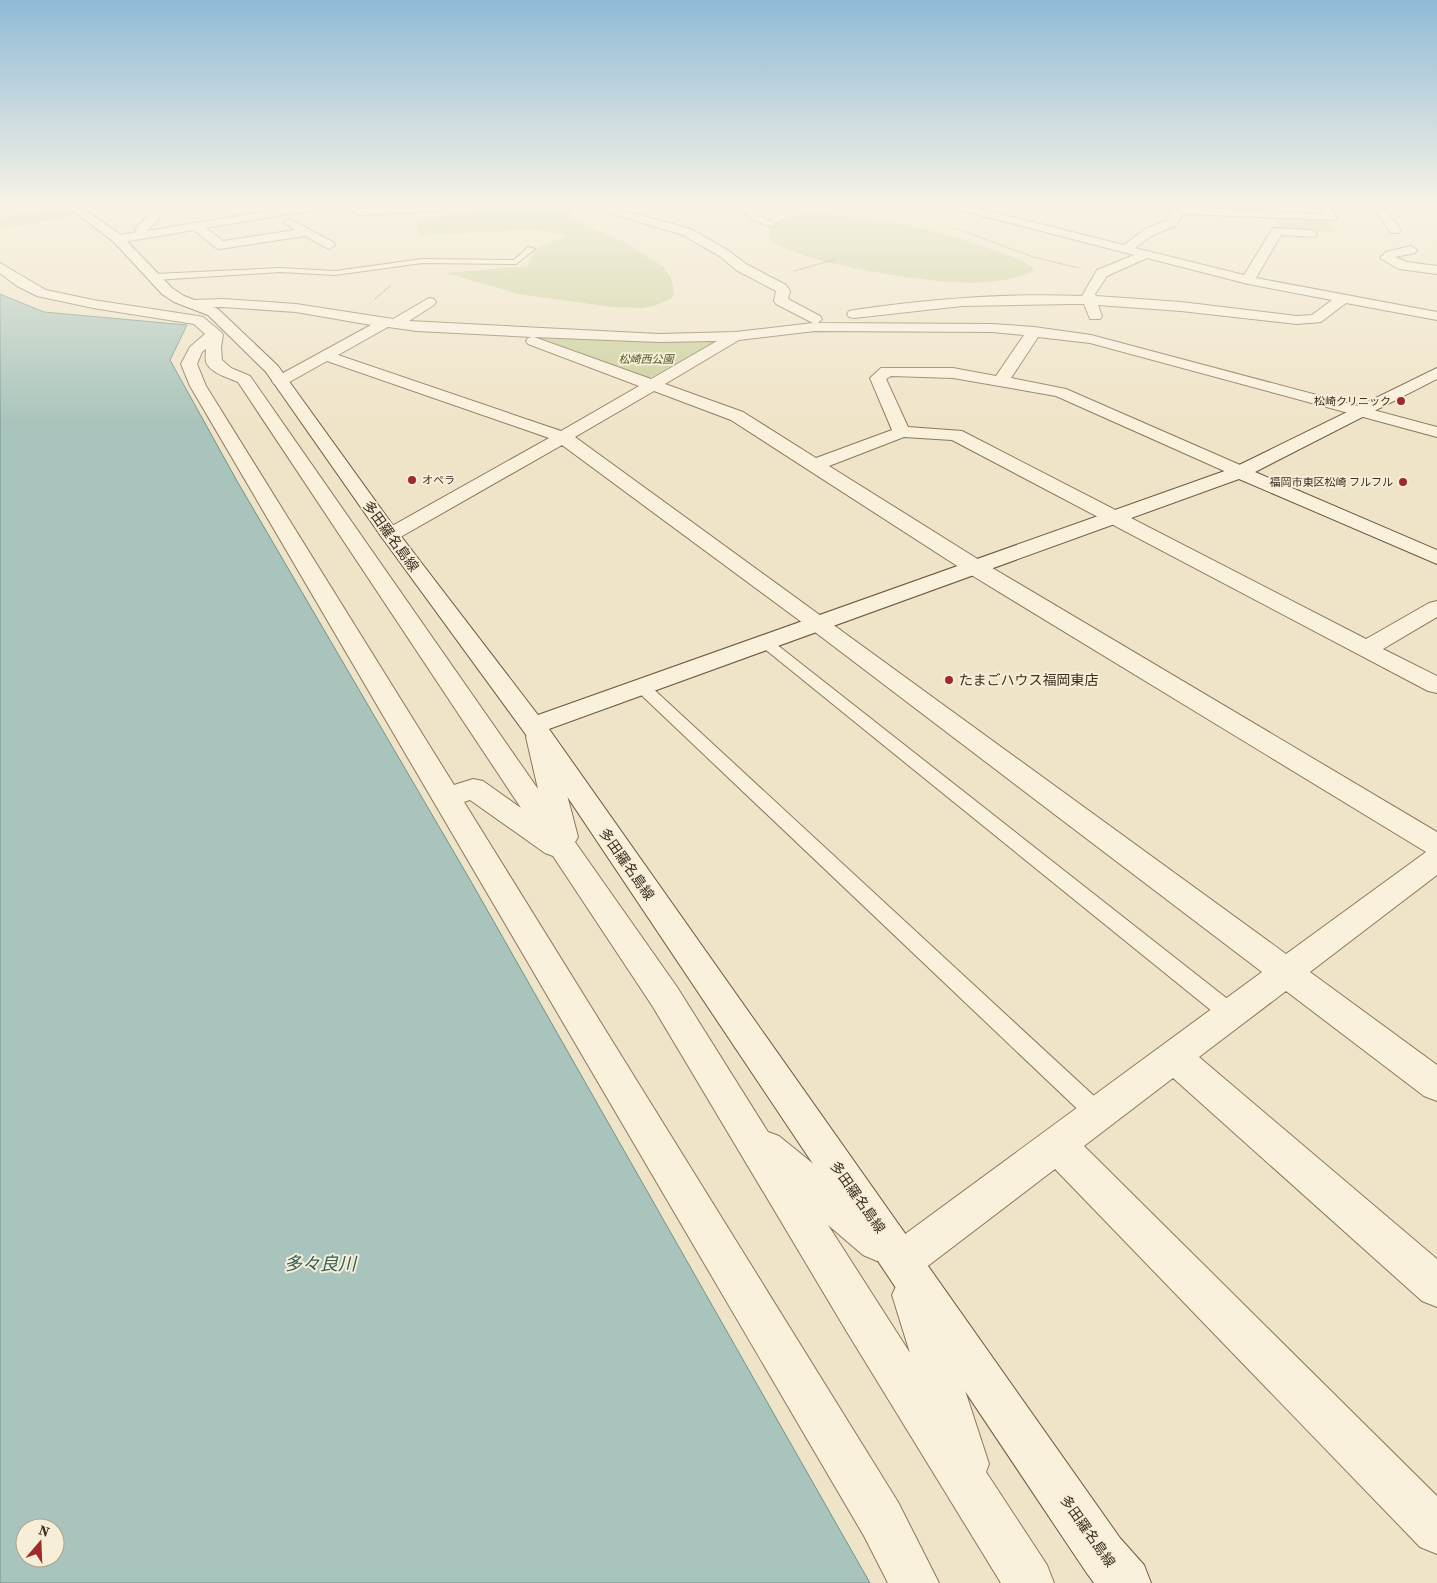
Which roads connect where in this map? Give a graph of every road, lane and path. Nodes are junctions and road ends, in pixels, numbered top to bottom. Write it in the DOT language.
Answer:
graph roads {
  1 [pos="155,277"];
  2 [pos="770,277"];
  3 [pos="1100,277"];
  4 [pos="1235,277"];
  5 [pos="1250,277"];
  6 [pos="3,278"];
  7 [pos="765,278"];
  8 [pos="397,280"];
  9 [pos="1248,280"];
  10 [pos="1381,292"];
  11 [pos="1344,298"];
  12 [pos="1089,301"];
  13 [pos="430,302"];
  14 [pos="1370,303"];
  15 [pos="349,315"];
  16 [pos="1437,316"];
  17 [pos="186,318"];
  18 [pos="815,323"];
  19 [pos="390,324"];
  20 [pos="1034,331"];
  21 [pos="510,333"];
  22 [pos="735,336"];
  23 [pos="1091,339"];
  24 [pos="326,356"];
  25 [pos="1437,373"];
  26 [pos="280,381"];
  27 [pos="1001,381"];
  28 [pos="652,385"];
  29 [pos="1362,412"];
  30 [pos="902,432"];
  31 [pos="1437,432"];
  32 [pos="564,437"];
  33 [pos="816,465"];
  34 [pos="1240,472"];
  35 [pos="1114,519"];
  36 [pos="390,535"];
  37 [pos="1437,558"];
  38 [pos="976,568"];
  39 [pos="1437,608"];
  40 [pos="819,624"];
  41 [pos="766,643"];
  42 [pos="1366,649"];
  43 [pos="1437,686"];
  44 [pos="642,687"];
  45 [pos="536,731"];
  46 [pos="446,799"];
  47 [pos="1437,846"];
  48 [pos="569,856"];
  49 [pos="1437,859"];
  50 [pos="1286,972"];
  51 [pos="1231,1014"];
  52 [pos="1174,1057"];
  53 [pos="1437,1085"];
  54 [pos="1098,1114"];
  55 [pos="749,1135"];
  56 [pos="1057,1145"];
  57 [pos="902,1261"];
  58 [pos="1437,1286"];
  59 [pos="978,1502"];
  60 [pos="1437,1530"];
  61 [pos="914,1583"];
  62 [pos="1029,1583"];
  63 [pos="1126,1583"];
  1 -- 17 [label="street, 多田羅名島線"];
  2 -- 7 [label="path"];
  3 -- 12 [label="street"];
  4 -- 9 [label="street"];
  5 -- 9 [label="street"];
  6 -- 17 [label="street"];
  7 -- 18 [label="street"];
  8 -- 15 [label="path"];
  9 -- 11 [label="street"];
  10 -- 14 [label="street"];
  11 -- 12 [label="street"];
  11 -- 14 [label="street"];
  12 -- 18 [label="street"];
  12 -- 23 [label="street"];
  13 -- 19 [label="street"];
  14 -- 16 [label="street"];
  15 -- 17 [label="street"];
  15 -- 19 [label="street"];
  17 -- 26 [label="street, 多田羅名島線"];
  17 -- 46 [label="street"];
  17 -- 48 [label="street"];
  18 -- 20 [label="street"];
  18 -- 22 [label="street"];
  19 -- 21 [label="street"];
  19 -- 24 [label="street"];
  20 -- 23 [label="street"];
  20 -- 27 [label="street"];
  21 -- 22 [label="street"];
  21 -- 28 [label="street"];
  22 -- 28 [label="street"];
  23 -- 29 [label="street"];
  24 -- 26 [label="street"];
  24 -- 32 [label="street"];
  25 -- 29 [label="street"];
  26 -- 36 [label="street, 多田羅名島線"];
  27 -- 30 [label="street"];
  27 -- 34 [label="street"];
  28 -- 32 [label="street"];
  28 -- 33 [label="street"];
  29 -- 31 [label="street"];
  29 -- 34 [label="street"];
  30 -- 33 [label="street"];
  30 -- 35 [label="street"];
  32 -- 36 [label="street"];
  32 -- 40 [label="street"];
  33 -- 38 [label="street"];
  34 -- 35 [label="street"];
  34 -- 37 [label="street"];
  35 -- 38 [label="street"];
  35 -- 42 [label="street"];
  36 -- 45 [label="street, 多田羅名島線"];
  38 -- 40 [label="street"];
  38 -- 47 [label="street"];
  39 -- 42 [label="street"];
  40 -- 41 [label="street"];
  40 -- 50 [label="street"];
  41 -- 44 [label="street"];
  41 -- 51 [label="lane"];
  42 -- 43 [label="street"];
  44 -- 45 [label="street"];
  44 -- 54 [label="lane"];
  45 -- 48 [label="street"];
  45 -- 57 [label="street, 多田羅名島線"];
  46 -- 48 [label="street"];
  46 -- 61 [label="street"];
  48 -- 55 [label="street"];
  49 -- 50 [label="street"];
  50 -- 51 [label="street"];
  50 -- 53 [label="street"];
  51 -- 52 [label="street"];
  52 -- 54 [label="street"];
  52 -- 58 [label="street"];
  54 -- 56 [label="street"];
  55 -- 57 [label="street"];
  55 -- 59 [label="street"];
  56 -- 57 [label="street"];
  56 -- 60 [label="street"];
  57 -- 59 [label="street"];
  57 -- 63 [label="street, 多田羅名島線"];
  59 -- 62 [label="street"];
}
